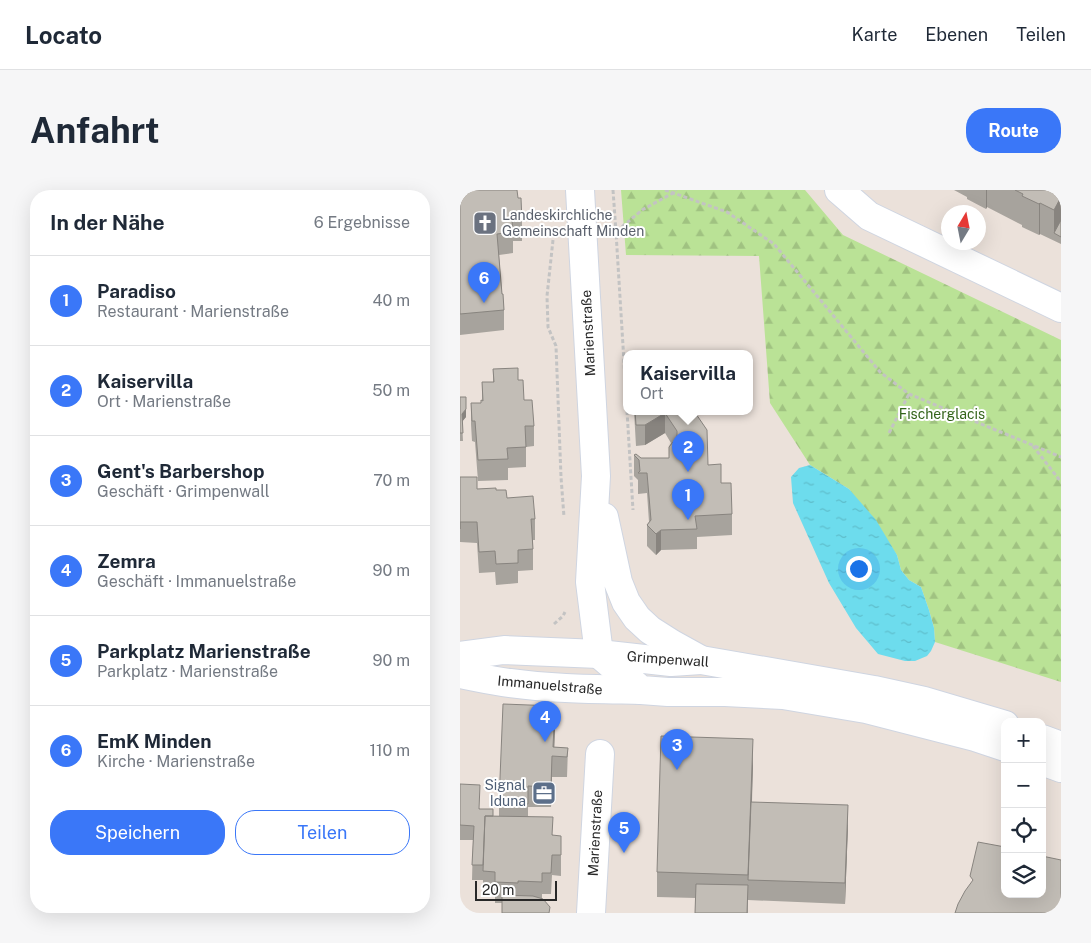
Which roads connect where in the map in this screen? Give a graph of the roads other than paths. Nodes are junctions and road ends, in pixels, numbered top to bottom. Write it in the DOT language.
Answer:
graph roads {
  1 [pos="580,190"];
  2 [pos="839,190"];
  3 [pos="1061,308"];
  4 [pos="596,476"];
  5 [pos="599,654"];
  6 [pos="460,656"];
  7 [pos="700,660"];
  8 [pos="460,674"];
  9 [pos="641,690"];
  10 [pos="1001,724"];
  11 [pos="1046,740"];
  12 [pos="1001,746"];
  13 [pos="1061,746"];
  14 [pos="600,754"];
  15 [pos="1046,762"];
  16 [pos="1061,768"];
  17 [pos="591,913"];
  1 -- 4 [label="street, Marienstraße"];
  2 -- 3 [label="street"];
  4 -- 5 [label="street, Marienstraße"];
  4 -- 7 [label="street, Marienstraße"];
  5 -- 6 [label="street"];
  5 -- 7 [label="street, Grimpenwall"];
  5 -- 9 [label="street, Grimpenwall"];
  7 -- 10 [label="street, Grimpenwall"];
  8 -- 9 [label="street, Immanuelstraße"];
  9 -- 12 [label="street"];
  11 -- 13 [label="street"];
  14 -- 17 [label="street, Marienstraße"];
  15 -- 16 [label="street"];
}
